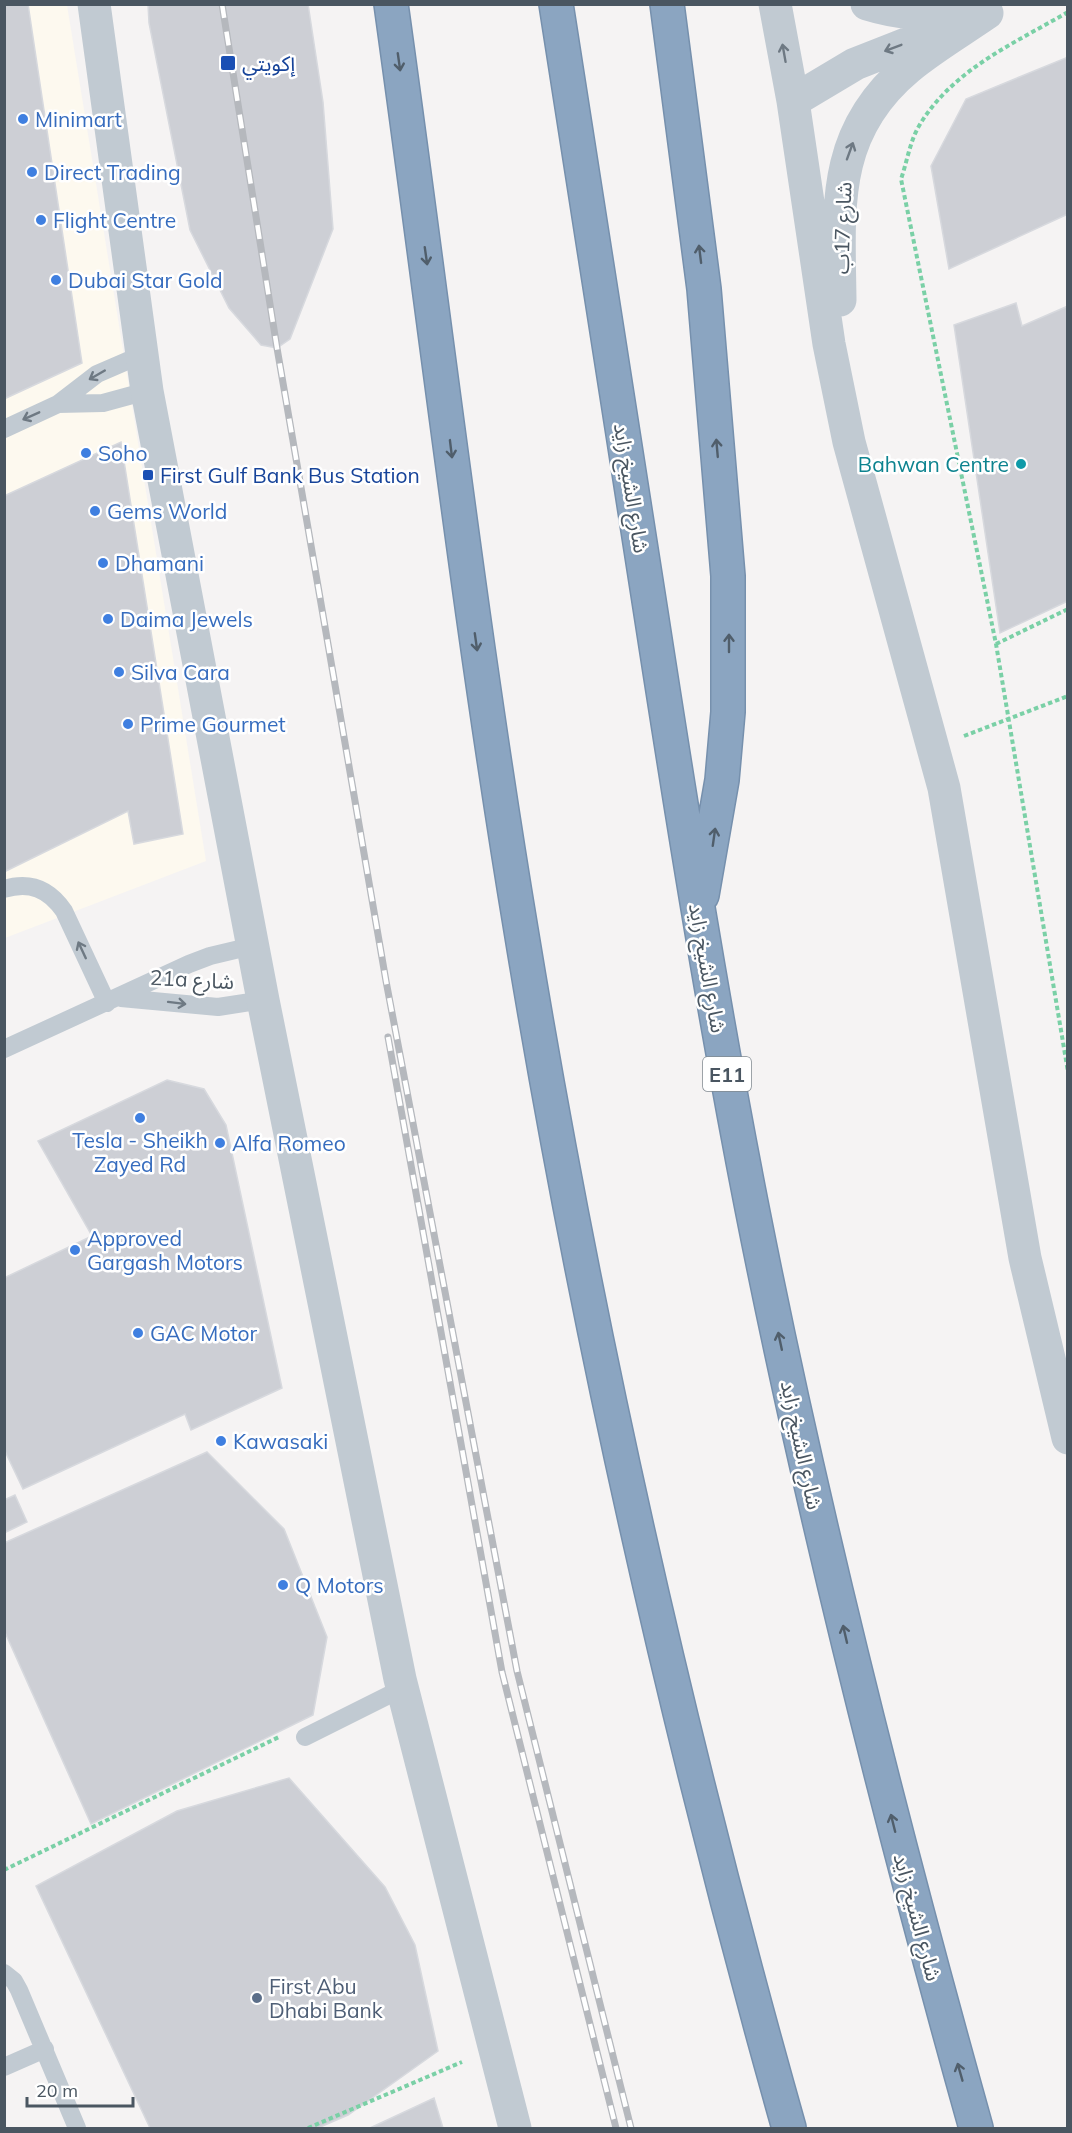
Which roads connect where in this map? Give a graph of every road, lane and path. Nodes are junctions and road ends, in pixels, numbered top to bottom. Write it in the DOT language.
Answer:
graph roads {
  1 [pos="94,4"];
  2 [pos="391,4"];
  3 [pos="556,4"];
  4 [pos="667,4"];
  5 [pos="775,4"];
  6 [pos="867,4"];
  7 [pos="996,9"];
  8 [pos="1068,12"];
  9 [pos="793,101"];
  10 [pos="141,356"];
  11 [pos="147,392"];
  12 [pos="841,397"];
  13 [pos="58,404"];
  14 [pos="4,429"];
  15 [pos="1068,609"];
  16 [pos="996,644"];
  17 [pos="1068,696"];
  18 [pos="1006,720"];
  19 [pos="934,747"];
  20 [pos="4,889"];
  21 [pos="698,915"];
  22 [pos="252,946"];
  23 [pos="263,1000"];
  24 [pos="113,1001"];
  25 [pos="4,1049"];
  26 [pos="1068,1072"];
  27 [pos="1059,1357"];
  28 [pos="1068,1438"];
  29 [pos="403,1689"];
  30 [pos="283,1736"];
  31 [pos="305,1737"];
  32 [pos="4,1870"];
  33 [pos="4,1973"];
  34 [pos="45,2049"];
  35 [pos="494,2049"];
  36 [pos="4,2067"];
  37 [pos="77,2128"];
  38 [pos="308,2128"];
  39 [pos="516,2128"];
  40 [pos="789,2128"];
  41 [pos="976,2128"];
  1 -- 10 [label="street"];
  2 -- 40 [label="highway, one-way"];
  3 -- 21 [label="highway, شارع الشيخ زايد / E11"];
  21 -- 4 [label="highway, one-way"];
  9 -- 5 [label="street, one-way"];
  6 -- 7 [label="street"];
  7 -- 9 [label="street, one-way"];
  12 -- 7 [label="street, شارع 17ب, one-way"];
  8 -- 16 [label="path"];
  9 -- 12 [label="street"];
  10 -- 11 [label="street"];
  10 -- 13 [label="lane, one-way"];
  11 -- 13 [label="lane"];
  11 -- 22 [label="street"];
  12 -- 19 [label="street"];
  13 -- 14 [label="lane, one-way"];
  15 -- 16 [label="path"];
  16 -- 18 [label="path"];
  17 -- 18 [label="path"];
  18 -- 19 [label="path"];
  18 -- 26 [label="path"];
  19 -- 27 [label="street"];
  24 -- 20 [label="lane, one-way"];
  41 -- 21 [label="highway, شارع الشيخ زايد / E11, one-way"];
  22 -- 23 [label="street"];
  22 -- 24 [label="lane, 21a شارع"];
  24 -- 23 [label="lane, 21a شارع, one-way"];
  23 -- 29 [label="street"];
  24 -- 25 [label="lane, 21a شارع"];
  27 -- 28 [label="street"];
  29 -- 31 [label="lane"];
  29 -- 35 [label="street"];
  30 -- 32 [label="path"];
  33 -- 34 [label="lane"];
  34 -- 36 [label="lane"];
  34 -- 37 [label="lane"];
  35 -- 38 [label="path"];
  35 -- 39 [label="street"];
}
